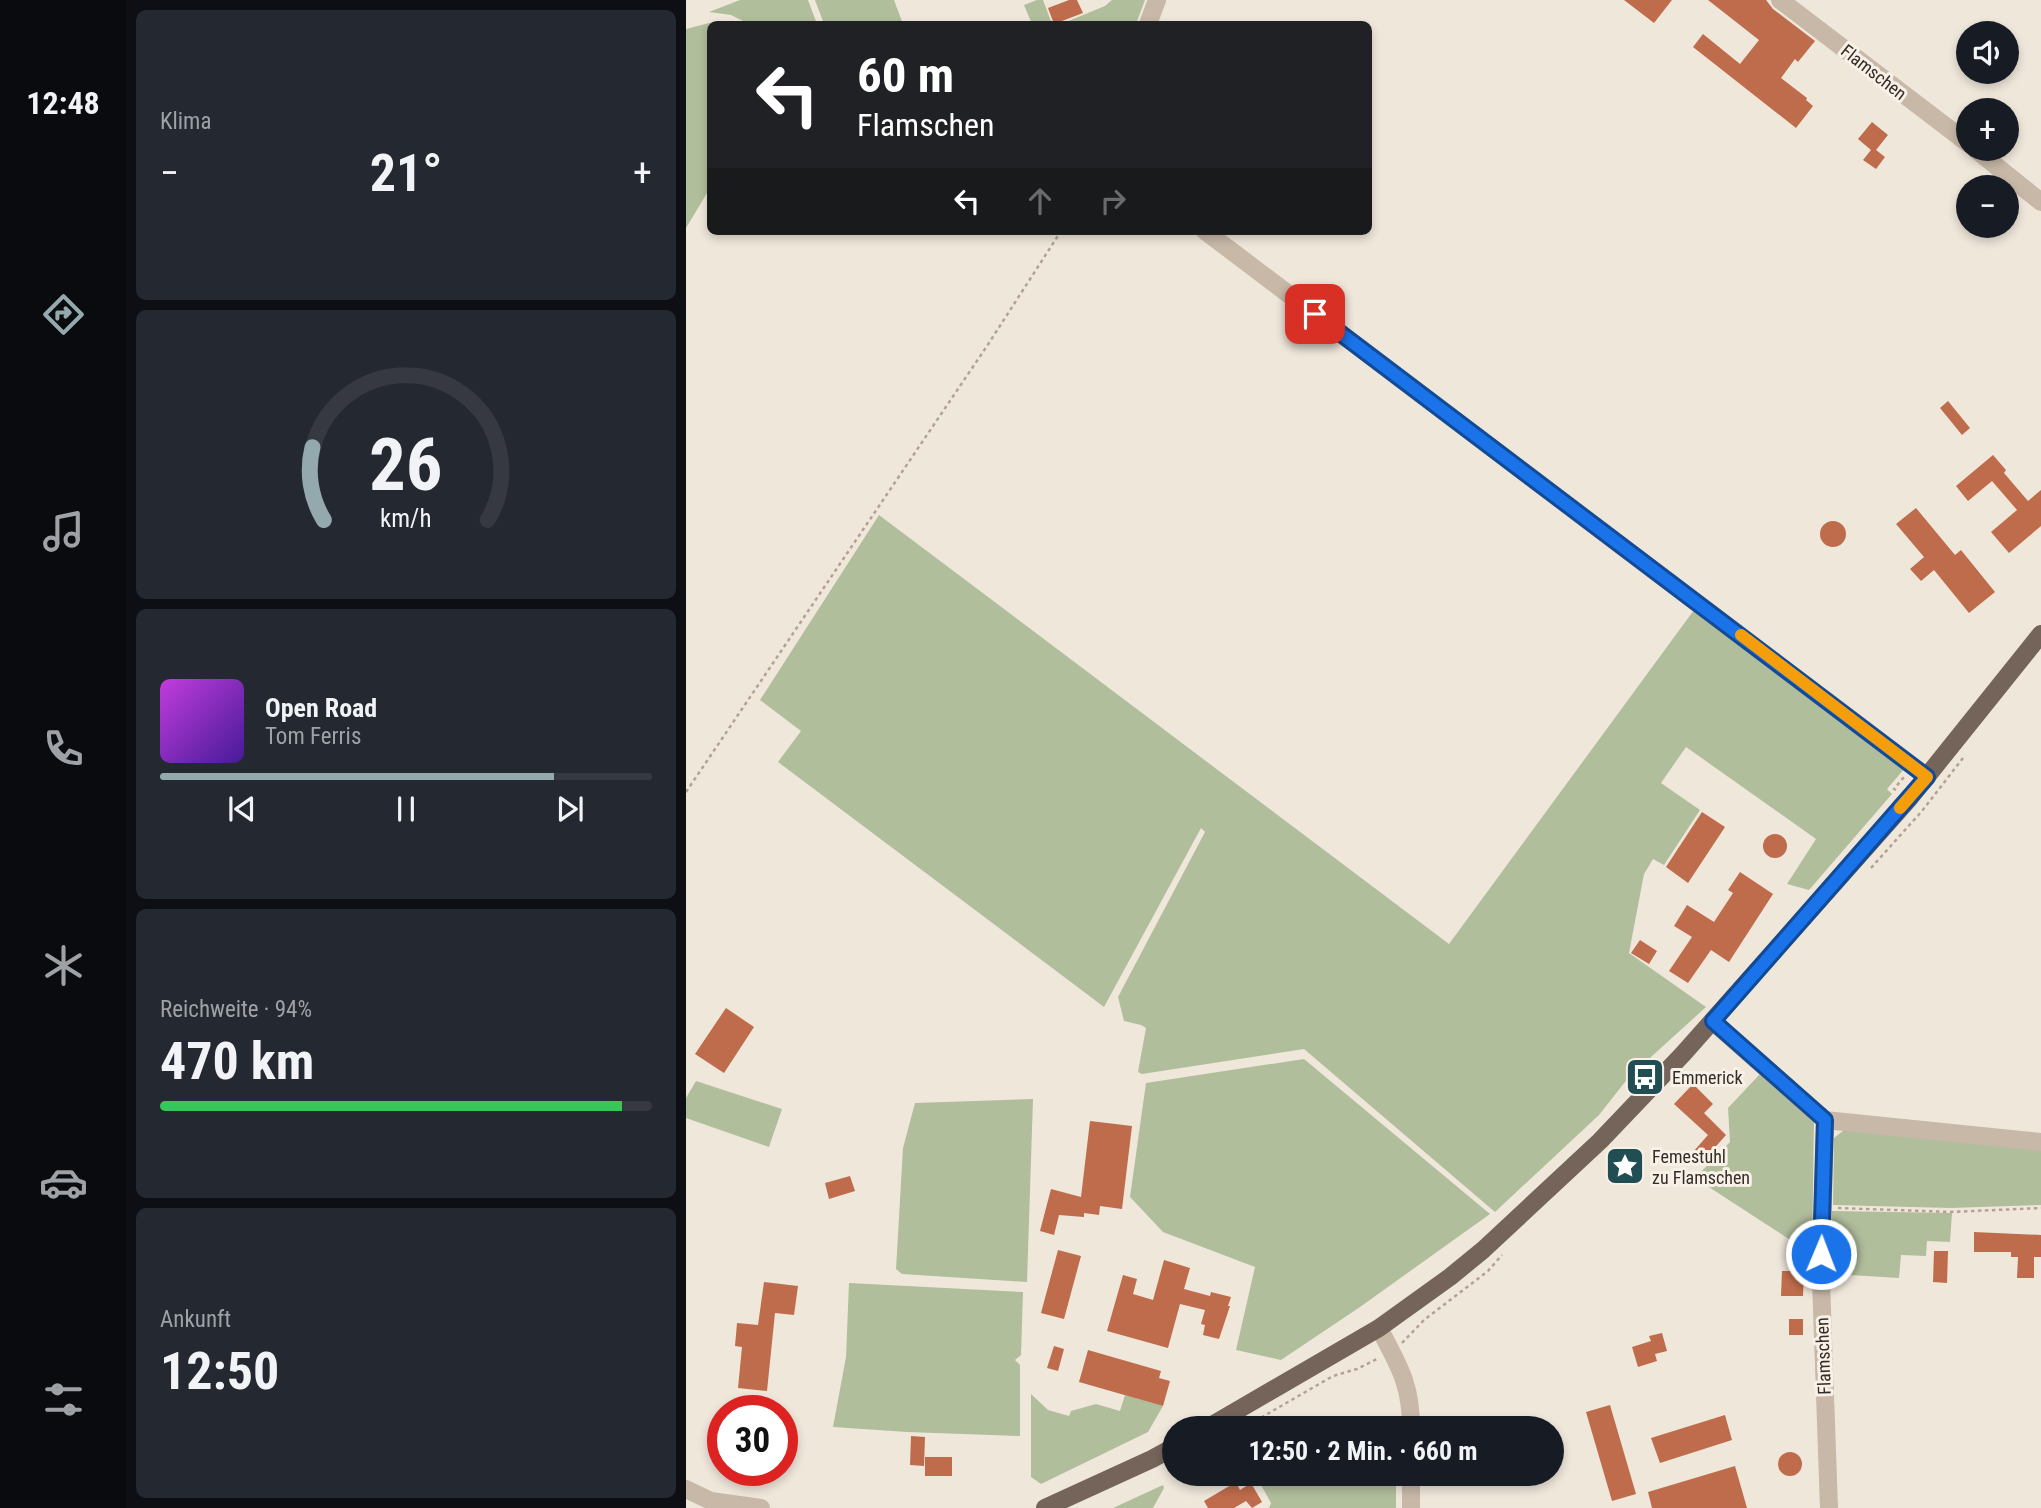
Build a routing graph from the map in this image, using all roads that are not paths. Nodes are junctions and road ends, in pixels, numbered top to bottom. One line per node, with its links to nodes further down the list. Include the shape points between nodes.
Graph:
1 (1157, 0): 3 (street)
2 (1780, 0): 4 (street, Flamschen)
3 (1149, 21)
4 (1956, 134)
5 (1990, 161): 6 (street)
6 (2041, 202)
7 (1210, 235): 9 (street)
8 (2041, 634): 9 (main road)
9 (1927, 777): 10 (main road)
10 (1713, 1021): 11 (street); 13 (main road, via 1600,1141 1483,1250)
11 (1825, 1120): 12 (street); 23 (street, Flamschen, via 1821,1280)
12 (2041, 1142)
13 (1379, 1328): 14 (main road); 15 (street, via 1406,1380)
14 (1228, 1416)
15 (1411, 1416)
16 (1162, 1454): 21 (main road)
17 (1411, 1486): 22 (street)
18 (686, 1489): 19 (street)
19 (729, 1506): 20 (street)
20 (761, 1508)
21 (1045, 1508)
22 (1411, 1508)
23 (1829, 1508)

